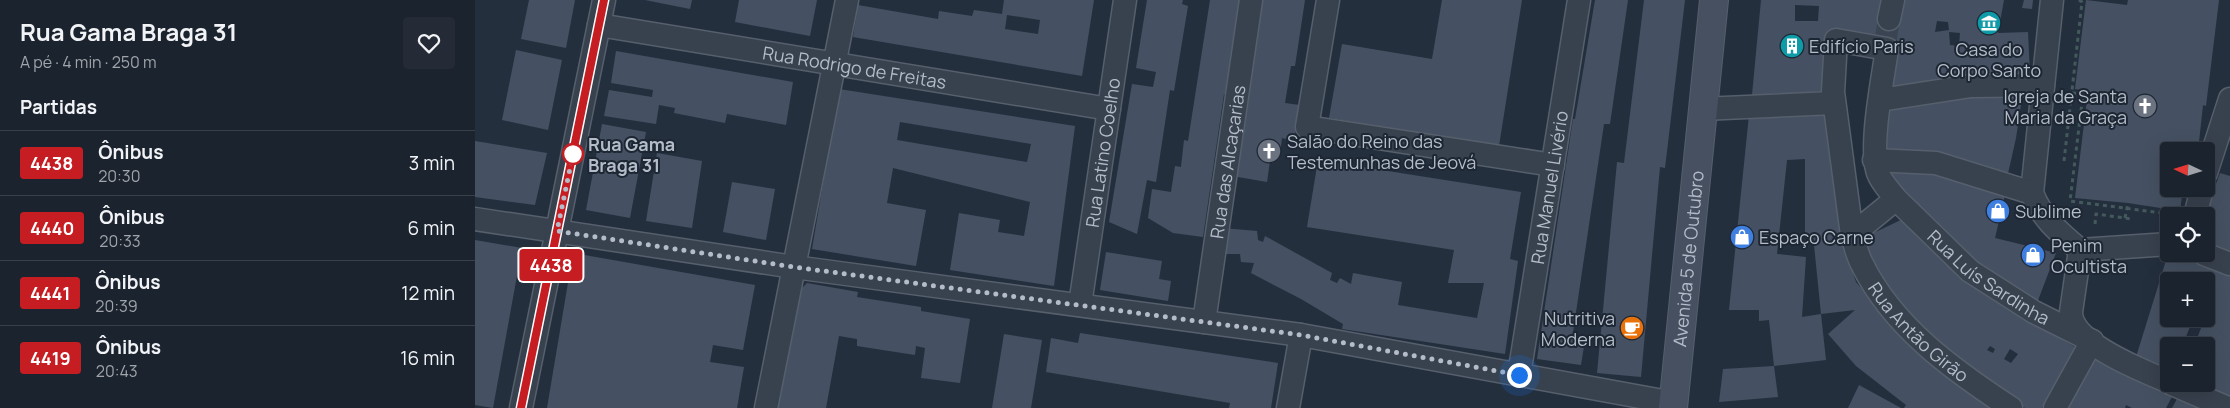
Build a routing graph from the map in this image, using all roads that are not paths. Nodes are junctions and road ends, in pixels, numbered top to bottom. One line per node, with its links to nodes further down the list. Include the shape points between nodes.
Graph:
1 (604, 0): 9 (street)
2 (847, 0): 11 (street)
3 (1125, 0): 16 (street, Rua Latino Coelho)
4 (1251, 0): 32 (street, Rua das Alcaçarias)
5 (1328, 0): 20 (street, via 1307,126)
6 (1579, 0): 20 (street, Rua Manuel Livério)
7 (1714, 0): 17 (main road, Avenida 5 de Outubro)
8 (2052, 0): 12 (street)
9 (599, 25): 11 (street, Rua Rodrigo de Freitas); 24 (street)
10 (1888, 26): 14 (street); 15 (street, Rua Antão Girão, via 1836,40)
11 (835, 64): 16 (street, Rua Rodrigo de Freitas); 30 (street)
12 (2043, 85): 14 (street, via 1971,86); 22 (street)
13 (2230, 99): 18 (street)
14 (1880, 100): 19 (street)
15 (1834, 103): 17 (street); 25 (street, Rua Antão Girão)
16 (1109, 109): 31 (street, Rua Latino Coelho)
17 (1702, 109): 38 (main road, Avenida 5 de Outubro)
18 (2215, 145)
19 (1874, 160): 21 (street, Rua Luís Sardinha, via 1879,175); 22 (street, via 1936,164)
20 (1553, 165): 35 (street, Rua Manuel Livério)
21 (1896, 199): 25 (street); 34 (street, Rua Luís Sardinha, via 1971,271 2034,312)
22 (2034, 199): 27 (street, via 2048,223)
23 (475, 219): 24 (street)
24 (557, 231): 30 (street); 39 (street)
25 (1852, 235): 42 (street, Rua Antão Girão, via 1861,262 1880,295 1918,338 1931,352)
26 (2160, 245): 27 (street)
27 (2080, 250): 34 (street, via 2071,318)
28 (2215, 258): 29 (street)
29 (2230, 264)
30 (794, 267): 31 (street); 40 (street)
31 (1080, 305): 32 (street)
32 (1204, 322): 33 (street)
33 (1301, 335): 35 (street); 41 (street)
34 (2092, 342): 36 (street); 43 (street)
35 (1519, 375): 38 (street)
36 (2160, 379)
37 (2191, 392): 44 (street)
38 (1674, 406)
39 (521, 408)
40 (766, 408)
41 (1288, 408)
42 (2011, 408)
43 (2055, 408)
44 (2227, 408)

